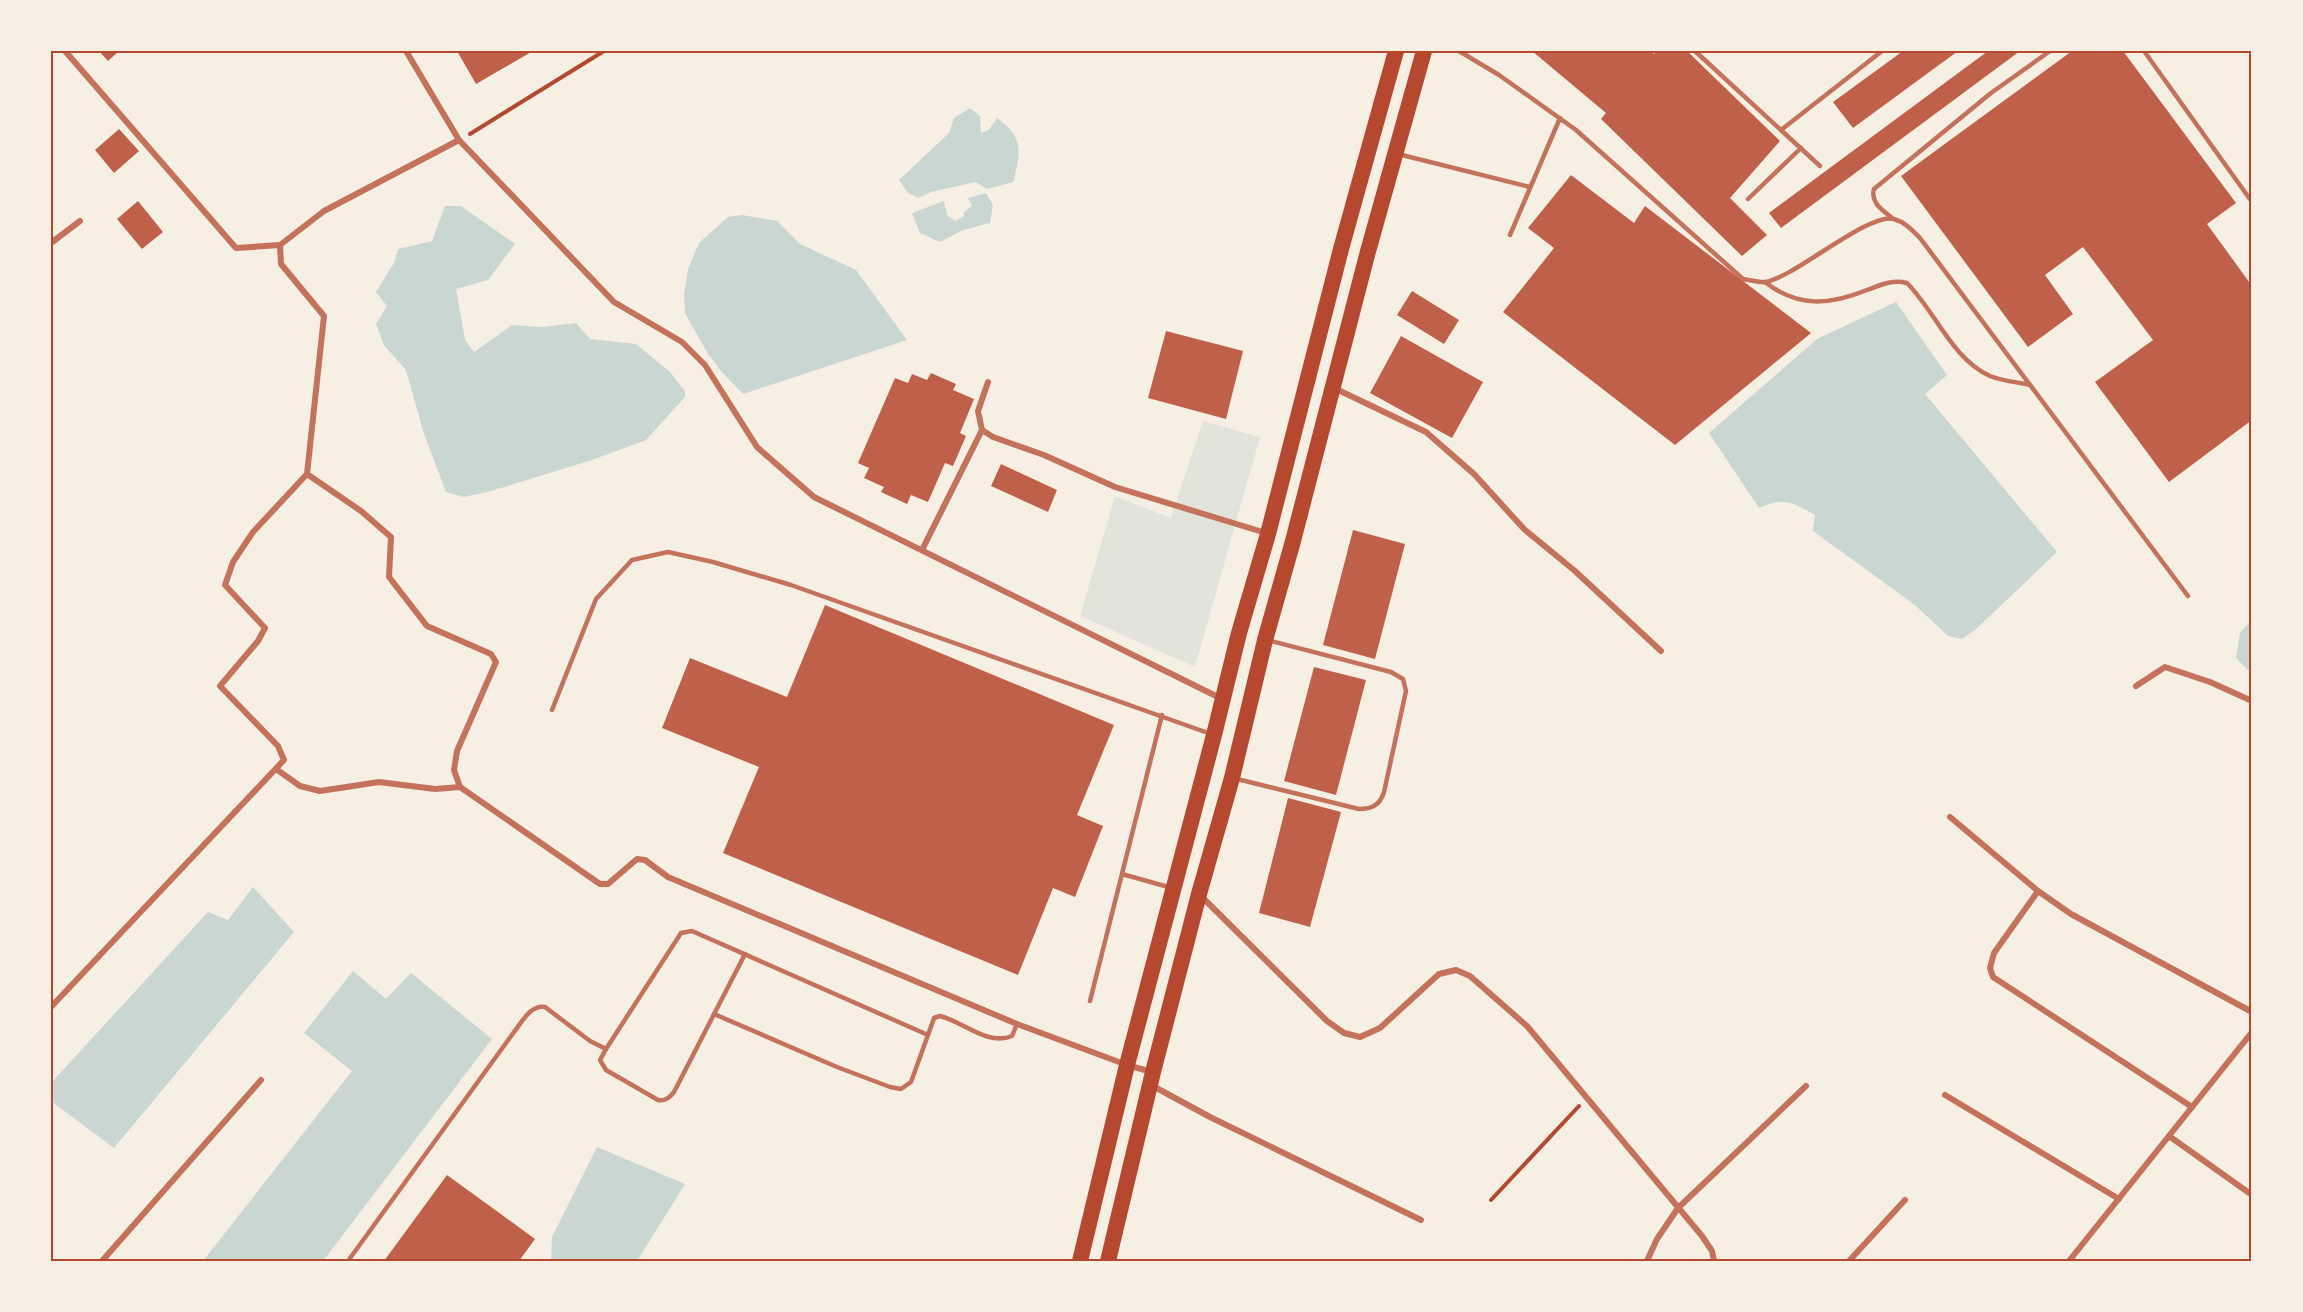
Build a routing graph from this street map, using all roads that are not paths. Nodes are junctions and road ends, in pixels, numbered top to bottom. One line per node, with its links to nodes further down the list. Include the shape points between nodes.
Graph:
1 (65, 51): 23 (street, via 236,248)
2 (406, 51): 12 (street)
3 (1396, 51): 30 (highway)
4 (1424, 51): 14 (highway)
5 (1459, 51): 10 (lane)
6 (1695, 51): 11 (lane)
7 (1882, 51): 11 (lane)
8 (2050, 51): 19 (lane, via 1991,93 1874,189 1875,203)
9 (2144, 51): 18 (lane)
10 (1560, 118): 16 (lane); 24 (lane, via 1743,279)
11 (1781, 130): 13 (lane)
12 (459, 140): 23 (street, via 324,211); 31 (street, via 614,302 681,342 705,365 757,447 814,497)
13 (1801, 148): 15 (lane); 17 (lane)
14 (1395, 153): 16 (lane); 27 (highway)
15 (1820, 166)
16 (1530, 187): 21 (lane)
17 (1748, 199)
18 (2252, 202)
19 (1892, 218): 24 (lane, via 1874,222); 26 (lane, via 1920,238)
20 (80, 221): 22 (street)
21 (1510, 235)
22 (51, 243)
23 (280, 245): 29 (street, via 281,264 324,316)
24 (1766, 282): 26 (lane, via 1797,300 1818,302 1890,281 1907,283 1975,368)
25 (988, 382): 28 (street, via 978,411)
26 (2030, 385): 32 (lane)
27 (1334, 388): 33 (highway); 34 (street, via 1426,432 1474,474 1524,529 1575,570)
28 (981, 430): 30 (street, via 1114,487); 31 (street)
29 (307, 474): 41 (street, via 253,532 233,562 225,585 265,628 220,687 278,746 284,760); 43 (street, via 362,511 391,537 389,577 427,626 491,654 496,662 457,751 454,770)
30 (1268, 534): 36 (highway)
31 (922, 550): 36 (street)
32 (2188, 596)
33 (1265, 640): 42 (highway); 42 (lane, via 1391,672 1403,679 1406,691 1384,792 1373,808 1359,809)
34 (1661, 651)
35 (2136, 686): 37 (street, via 2165,667)
36 (1222, 699): 40 (highway)
37 (2252, 702)
38 (552, 710): 39 (lane, via 596,599 632,560 668,552 791,585)
39 (1162, 715): 40 (lane); 45 (lane)
40 (1214, 735): 46 (highway)
41 (276, 769): 43 (street, via 300,786 320,791 379,782 435,789); 51 (street)
42 (1232, 778): 48 (highway)
43 (460, 787): 54 (street, via 600,885 608,884 637,859 645,860 668,877)
44 (1950, 817): 47 (street)
45 (1122, 874): 46 (lane); 50 (lane)
46 (1172, 888): 58 (highway)
47 (2038, 891): 52 (street, via 2072,914); 63 (street, via 1994,952 1990,968 1993,977)
48 (1198, 894): 59 (highway); 68 (street, via 1327,1021 1344,1033 1360,1037 1380,1028 1439,974 1456,970 1470,976 1527,1026)
49 (745, 954): 53 (lane); 56 (lane); 57 (lane, via 692,931 681,933)
50 (1090, 1001)
51 (51, 1007)
52 (2252, 1012)
53 (714, 1014): 56 (lane, via 837,1067 901,1089 911,1082); 57 (lane, via 674,1092 664,1100 606,1070 600,1060)
54 (1017, 1024): 56 (lane, via 1012,1036 992,1039 940,1016 934,1018); 58 (street)
55 (2252, 1032): 63 (street)
56 (928, 1035)
57 (606, 1049): 72 (lane, via 545,1007 533,1008)
58 (1127, 1065): 59 (street); 73 (highway)
59 (1152, 1079): 69 (street, via 1210,1116); 70 (highway)
60 (261, 1080): 71 (street)
61 (1806, 1086): 68 (street)
62 (1944, 1095): 66 (street)
63 (2192, 1107): 64 (street)
64 (2169, 1136): 65 (street); 66 (street)
65 (2252, 1195)
66 (2119, 1199): 77 (street)
67 (1905, 1200): 76 (street)
68 (1678, 1208): 74 (street); 75 (street, via 1702,1236)
69 (1421, 1220)
70 (1109, 1260)
71 (102, 1261)
72 (348, 1261)
73 (1080, 1261)
74 (1647, 1261)
75 (1714, 1261)
76 (1849, 1261)
77 (2069, 1261)

